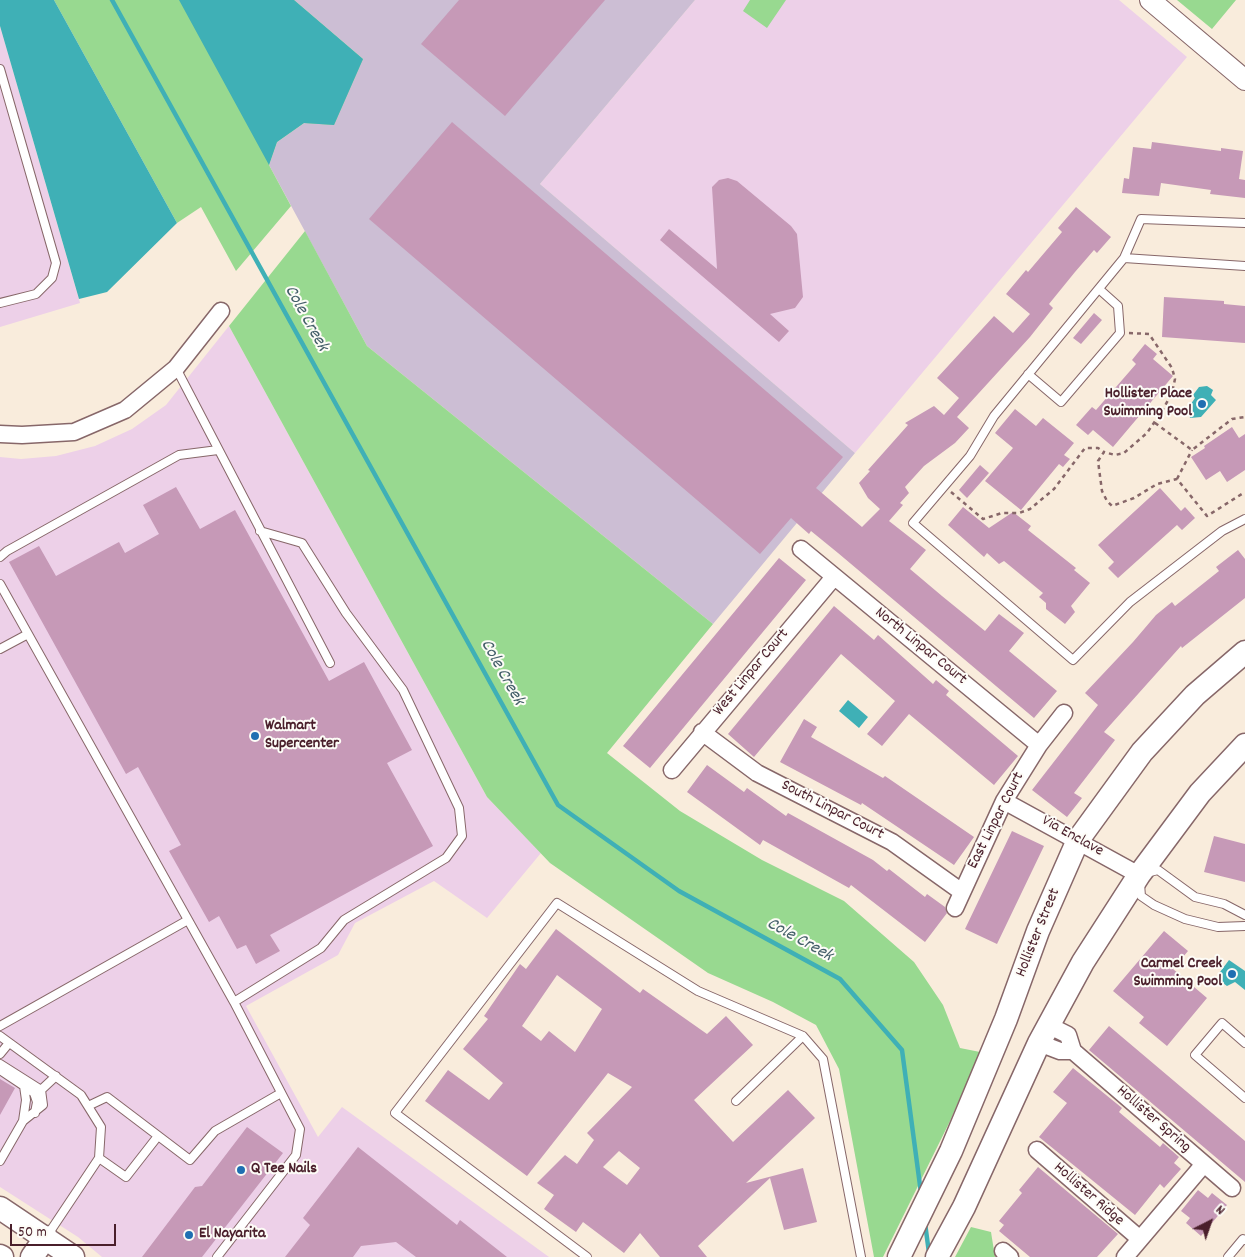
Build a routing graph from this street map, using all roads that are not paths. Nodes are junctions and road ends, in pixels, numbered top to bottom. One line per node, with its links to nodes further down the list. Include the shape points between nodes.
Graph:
1 (1150, 0): 3 (street)
2 (0, 69): 8 (lane, via 56,263 52,278 36,294)
3 (1245, 80)
4 (1245, 223): 5 (lane, via 1141,220)
5 (1124, 258): 6 (lane); 7 (lane)
6 (1245, 266)
7 (1099, 289): 11 (lane); 11 (lane, via 1118,306 1120,333 1061,402)
8 (0, 303)
9 (221, 311): 10 (street)
10 (176, 368): 12 (street, via 124,410 74,432 22,436); 13 (lane)
11 (1028, 374): 14 (lane, via 994,416 970,456 913,524 1073,660 1130,602 1222,531)
12 (0, 434)
13 (218, 450): 15 (lane); 17 (lane, via 179,455)
14 (1245, 519)
15 (260, 531): 23 (lane); 37 (lane, via 302,543 346,613 403,690 459,808 462,836 446,858 344,920 321,948)
16 (801, 549): 18 (street, North Linpar Court)
17 (0, 557)
18 (834, 576): 25 (street, West Linpar Court); 26 (street, North Linpar Court)
19 (0, 584): 20 (lane)
20 (28, 634): 21 (lane); 35 (lane)
21 (0, 649)
22 (1245, 652): 30 (main road, Hollister Street, via 1195,695 1142,752)
23 (330, 663)
24 (1064, 713): 26 (street, East Linpar Court)
25 (702, 732): 28 (street, West Linpar Court); 32 (street, South Linpar Court, via 757,772 892,842)
26 (1039, 745): 29 (street, East Linpar Court)
27 (1245, 745): 31 (main road, via 1200,793)
28 (672, 770)
29 (1004, 801): 30 (street, Via Enclave); 32 (street, East Linpar Court)
30 (1078, 840): 31 (street, Via Enclave); 71 (main road, Hollister Street, via 1038,931 1006,1019 951,1151)
31 (1139, 875): 34 (lane, via 1158,870 1195,896 1224,904); 36 (lane, via 1141,896 1154,905 1185,919 1218,927); 39 (main road, via 1083,962)
32 (962, 892): 33 (street, East Linpar Court)
33 (955, 908)
34 (1245, 916)
35 (188, 920): 37 (lane); 38 (lane)
36 (1245, 926)
37 (234, 1002): 50 (lane)
38 (0, 1026)
39 (1044, 1034): 60 (street, Hollister Spring, via 1060,1051 1073,1051); 72 (main road)
40 (0, 1036): 43 (lane)
41 (803, 1036): 52 (lane); 69 (lane, via 698,991 557,903 395,1113); 70 (lane, via 823,1059)
42 (1245, 1042): 51 (lane, via 1222,1023 1195,1055)
43 (9, 1043): 44 (lane); 47 (lane)
44 (0, 1054)
45 (0, 1064): 49 (lane)
46 (0, 1070): 48 (lane)
47 (56, 1076): 49 (lane); 53 (lane, via 81,1094)
48 (24, 1086): 54 (lane, via 34,1093 37,1102); 55 (lane)
49 (41, 1090): 54 (lane, via 43,1105)
50 (282, 1093): 56 (lane, via 215,1131 190,1160); 68 (lane, via 300,1129 296,1155)
51 (1245, 1098)
52 (736, 1101)
53 (88, 1106): 56 (lane, via 106,1097); 58 (lane, via 101,1127)
54 (35, 1113): 55 (lane)
55 (23, 1121): 59 (lane)
56 (158, 1136): 58 (lane, via 126,1177)
57 (1036, 1150): 64 (street, Hollister Ridge)
58 (99, 1158): 63 (lane)
59 (0, 1161)
60 (1204, 1164): 61 (street, Hollister Spring); 64 (street)
61 (1232, 1188)
62 (0, 1208): 63 (main road)
63 (46, 1237): 66 (main road); 67 (main road)
64 (1140, 1239): 73 (street)
65 (1245, 1240): 74 (lane)
66 (32, 1257)
67 (73, 1257)
68 (216, 1257)
69 (587, 1257)
70 (861, 1257)
71 (899, 1257)
72 (937, 1257)
73 (1125, 1257)
74 (1228, 1257)

